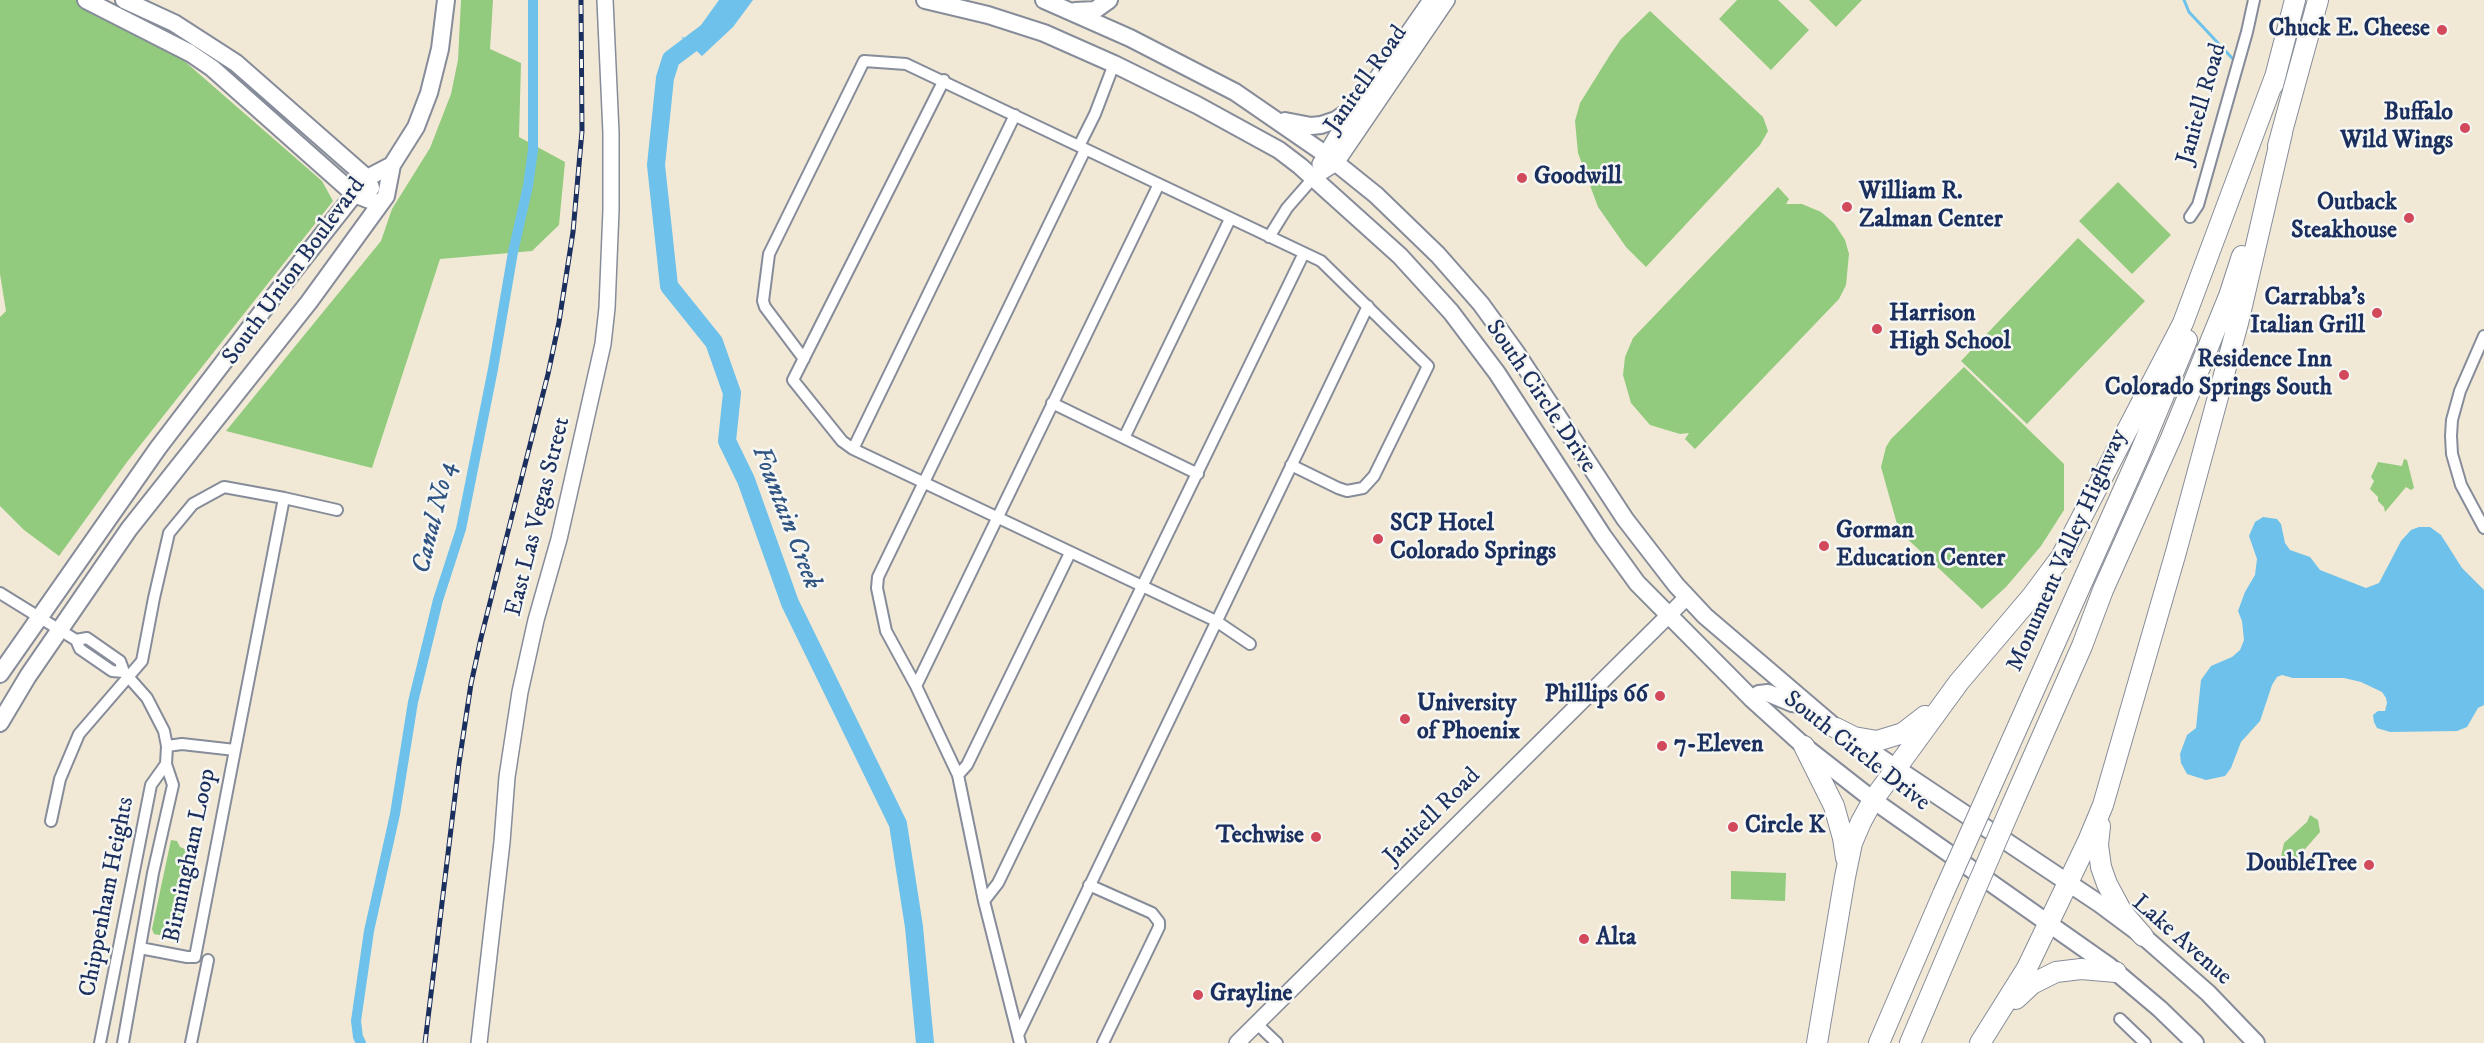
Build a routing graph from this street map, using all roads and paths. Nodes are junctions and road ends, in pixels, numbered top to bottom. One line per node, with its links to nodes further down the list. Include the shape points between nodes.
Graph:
1 (86, 0): 28 (main road, via 212,68)
2 (124, 0): 26 (main road, via 174,23 236,63)
3 (446, 0): 24 (main road, via 440,50 429,93 416,127)
4 (605, 0): 88 (street, East Las Vegas Street, via 611,210 603,344 520,692 507,777)
5 (925, 0): 15 (main road, South Circle Drive, via 1044,33)
6 (1044, 0): 13 (main road, South Circle Drive)
7 (1110, 0): 13 (main road, via 1088,12); 14 (main road, via 1114,19)
8 (1431, 0): 18 (street, Janitell Road)
9 (1447, 0): 23 (street, Janitell Road)
10 (2254, 0): 30 (street, Janitell Road, via 2198,205)
11 (2295, 0): 16 (highway, Monument Valley Highway)
12 (2318, 0): 21 (highway, Monument Valley Highway)
13 (1066, 9): 14 (main road, South Circle Drive)
14 (1130, 38): 20 (main road, South Circle Drive, via 1235,92)
15 (1114, 64): 22 (street); 25 (main road, South Circle Drive, via 1279,150)
16 (2276, 74): 58 (highway, via 2195,295 2061,557); 93 (highway, Monument Valley Highway, bridge, via 2241,195 2193,325)
17 (944, 80): 19 (street); 36 (street); 36 (street, via 906,64 864,61 768,260 765,307)
18 (1361, 102): 20 (main road, via 1336,120 1321,125); 23 (street, Janitell Road)
19 (1015, 115): 22 (street); 39 (street)
20 (1276, 118): 23 (main road, South Circle Drive)
21 (2282, 134): 71 (highway, via 2238,323); 94 (highway, Monument Valley Highway, bridge, via 2224,307 2171,438)
22 (1082, 148): 27 (street); 42 (street)
23 (1331, 158): 25 (street, Janitell Road); 50 (main road, South Circle Drive, via 1409,225 1481,303 1601,485)
24 (392, 165): 26 (main road, South Union Boulevard); 29 (main road, South Union Boulevard, via 386,196)
25 (1314, 177): 32 (street, Janitell Road); 52 (main road, South Circle Drive, via 1400,256 1469,334 1623,565)
26 (367, 178): 28 (main road, South Union Boulevard); 29 (main road)
27 (1159, 184): 31 (street); 37 (street)
28 (354, 194): 29 (main road); 51 (main road, South Union Boulevard, via 158,448)
29 (380, 204): 54 (main road, South Union Boulevard, via 309,302 129,529)
30 (2190, 217)
31 (1230, 219): 32 (street); 38 (street)
32 (1269, 237): 33 (street)
33 (1304, 254): 34 (street, via 1328,267); 41 (street)
34 (1368, 306): 40 (street); 40 (street, via 1428,366 1374,476 1363,488 1347,491)
35 (2484, 336): 46 (street, via 2460,391 2451,436 2459,478)
36 (804, 359): 39 (street, via 793,380 842,441)
37 (1052, 403): 38 (street); 45 (street)
38 (1124, 438): 41 (street)
39 (853, 449): 42 (street)
40 (1291, 465): 53 (street)
41 (1198, 474): 48 (street)
42 (923, 483): 45 (street); 59 (street, via 878,577 877,588 886,631)
43 (284, 498): 44 (street); 57 (street, via 224,487 193,504 170,533 142,661); 66 (street, Birmingham Loop)
44 (337, 510)
45 (997, 518): 47 (street); 59 (street)
46 (2484, 528)
47 (1070, 553): 48 (street); 69 (street, via 967,765)
48 (1143, 586): 53 (street); 76 (street, via 998,883)
49 (0, 594): 51 (street, Chippenham Heights)
50 (1687, 597): 52 (street, Janitell Road); 61 (main road, South Circle Drive)
51 (39, 616): 54 (street, Chippenham Heights); 56 (main road, South Union Boulevard)
52 (1668, 616): 60 (main road, South Circle Drive); 83 (street, Janitell Road)
53 (1216, 621): 55 (street); 75 (street)
54 (59, 630): 57 (street, Chippenham Heights, via 76,640 87,638 120,661); 62 (main road, South Union Boulevard)
55 (1250, 644)
56 (0, 674)
57 (127, 675): 64 (street, Chippenham Heights, via 147,698); 72 (street, via 79,734 60,779)
58 (1959, 682): 63 (highway, via 1922,720 1892,738 1864,739); 68 (highway)
59 (916, 686): 69 (street)
60 (1752, 699): 61 (main road, via 1768,693 1792,703); 65 (main road, South Circle Drive)
61 (1807, 704): 63 (main road, South Circle Drive)
62 (0, 723)
63 (1836, 728): 68 (main road, South Circle Drive)
64 (167, 746): 66 (street, Birmingham Loop); 67 (street, Chippenham Heights)
65 (1804, 746): 70 (main road, South Circle Drive); 73 (highway, via 1839,821)
66 (235, 750): 79 (street, Birmingham Loop, via 195,957)
67 (166, 764): 79 (street, Chippenham Heights, via 173,785); 85 (street, Chippenham Heights, via 151,785)
68 (1896, 767): 70 (highway); 74 (main road, South Circle Drive)
69 (958, 775): 76 (street)
70 (1873, 800): 73 (highway, via 1852,843); 77 (main road, South Circle Drive)
71 (2103, 805): 74 (highway); 78 (highway, via 2098,845 2101,867 2122,912)
72 (51, 821)
73 (1847, 867): 92 (highway)
74 (2068, 883): 77 (highway); 78 (main road, Lake Avenue)
75 (1089, 885): 84 (street); 89 (street, via 1152,914 1159,922)
76 (984, 901): 84 (street)
77 (2049, 923): 81 (main road); 95 (highway, via 2027,968)
78 (2143, 936): 98 (main road, Lake Avenue, via 2208,993)
79 (140, 948): 86 (street, Chippenham Heights)
80 (208, 960): 87 (street, Birmingham Loop)
81 (2116, 972): 95 (highway, via 2069,969 2042,977 2019,996); 97 (main road)
82 (2120, 1019): 96 (street)
83 (1256, 1023): 90 (street, Janitell Road); 91 (street)
84 (1019, 1039)
85 (100, 1043)
86 (123, 1043)
87 (191, 1043)
88 (479, 1043)
89 (1103, 1043)
90 (1237, 1043)
91 (1277, 1043)
92 (1817, 1043)
93 (1879, 1043)
94 (1910, 1043)
95 (1980, 1043)
96 (2145, 1043)
97 (2195, 1043)
98 (2256, 1043)

